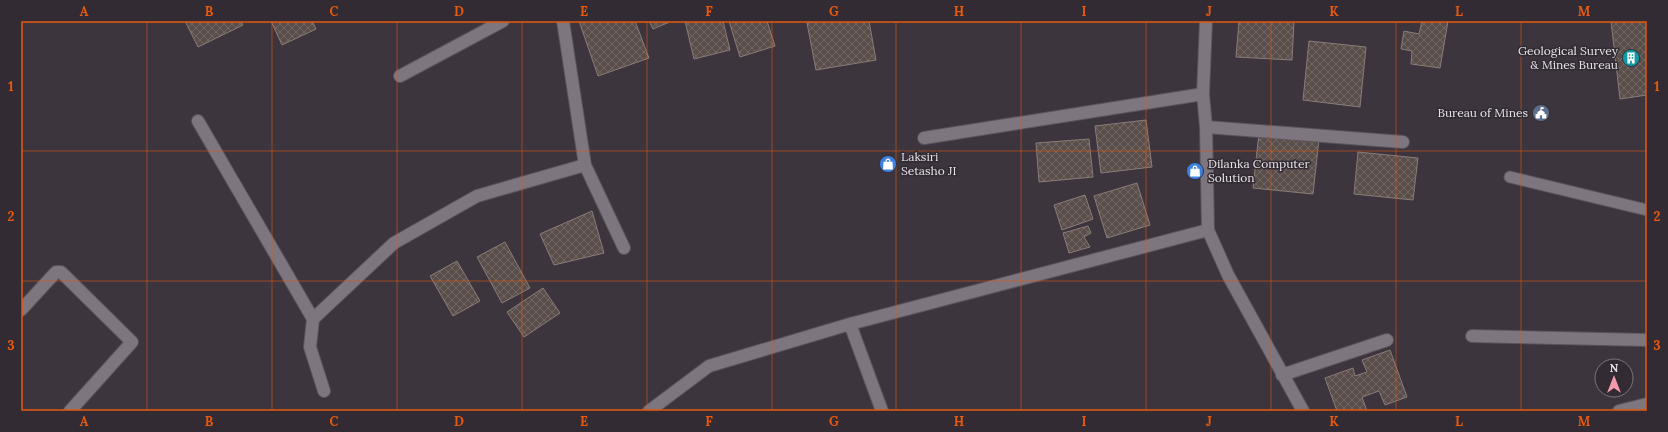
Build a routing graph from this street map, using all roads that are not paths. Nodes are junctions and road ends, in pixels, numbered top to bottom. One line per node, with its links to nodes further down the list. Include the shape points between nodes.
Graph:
1 (503, 21): 4 (street)
2 (564, 21): 10 (street)
3 (1206, 21): 5 (street)
4 (400, 76)
5 (1203, 94): 7 (street); 8 (street)
6 (198, 121): 16 (street)
7 (1206, 127): 9 (street); 13 (street)
8 (924, 138)
9 (1403, 142)
10 (585, 165): 14 (street); 16 (street, via 477,196 394,243)
11 (1510, 177): 12 (lane)
12 (1647, 210)
13 (1208, 230): 17 (street); 21 (street, via 1228,275)
14 (624, 248)
15 (21, 310): 24 (street, via 56,272 61,272 132,342)
16 (313, 319): 22 (street, via 310,347)
17 (850, 324): 25 (street, via 709,366); 26 (street)
18 (1472, 336): 20 (street)
19 (1387, 340): 21 (street)
20 (1647, 340)
21 (1282, 375): 27 (street)
22 (324, 391)
23 (1647, 404): 28 (street)
24 (70, 411)
25 (649, 411)
26 (882, 411)
27 (1303, 411)
28 (1619, 411)

